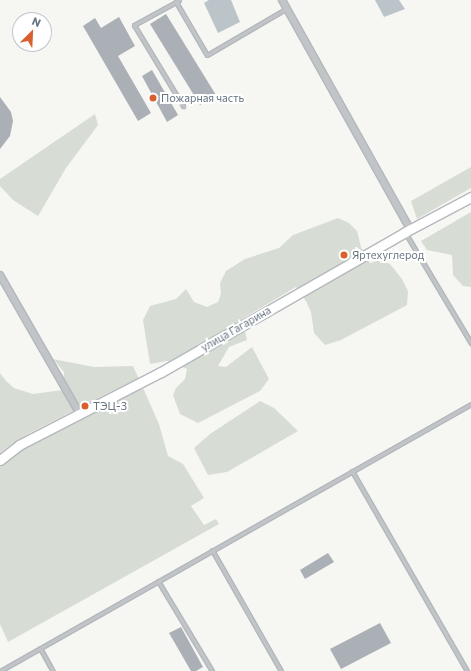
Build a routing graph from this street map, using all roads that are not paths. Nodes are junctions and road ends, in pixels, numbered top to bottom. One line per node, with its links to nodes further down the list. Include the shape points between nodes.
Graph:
1 (282, 0): 3 (street)
2 (178, 1): 3 (lane, via 207,55); 4 (lane, via 134,25)
3 (286, 8): 6 (street)
4 (183, 106)
5 (471, 197): 6 (main road, улица Гагарина)
6 (408, 231): 8 (lane); 10 (main road, улица Гагарина, via 161,372)
7 (0, 275): 10 (street)
8 (471, 343)
9 (471, 404): 12 (lane)
10 (80, 414): 11 (main road, улица Гагарина, via 20,445)
11 (0, 460)
12 (352, 471): 13 (lane); 20 (lane)
13 (212, 550): 14 (lane); 19 (lane)
14 (158, 581): 15 (lane); 18 (lane)
15 (40, 648): 16 (lane); 17 (lane)
16 (0, 671)
17 (53, 671)
18 (212, 671)
19 (281, 671)
20 (467, 671)

